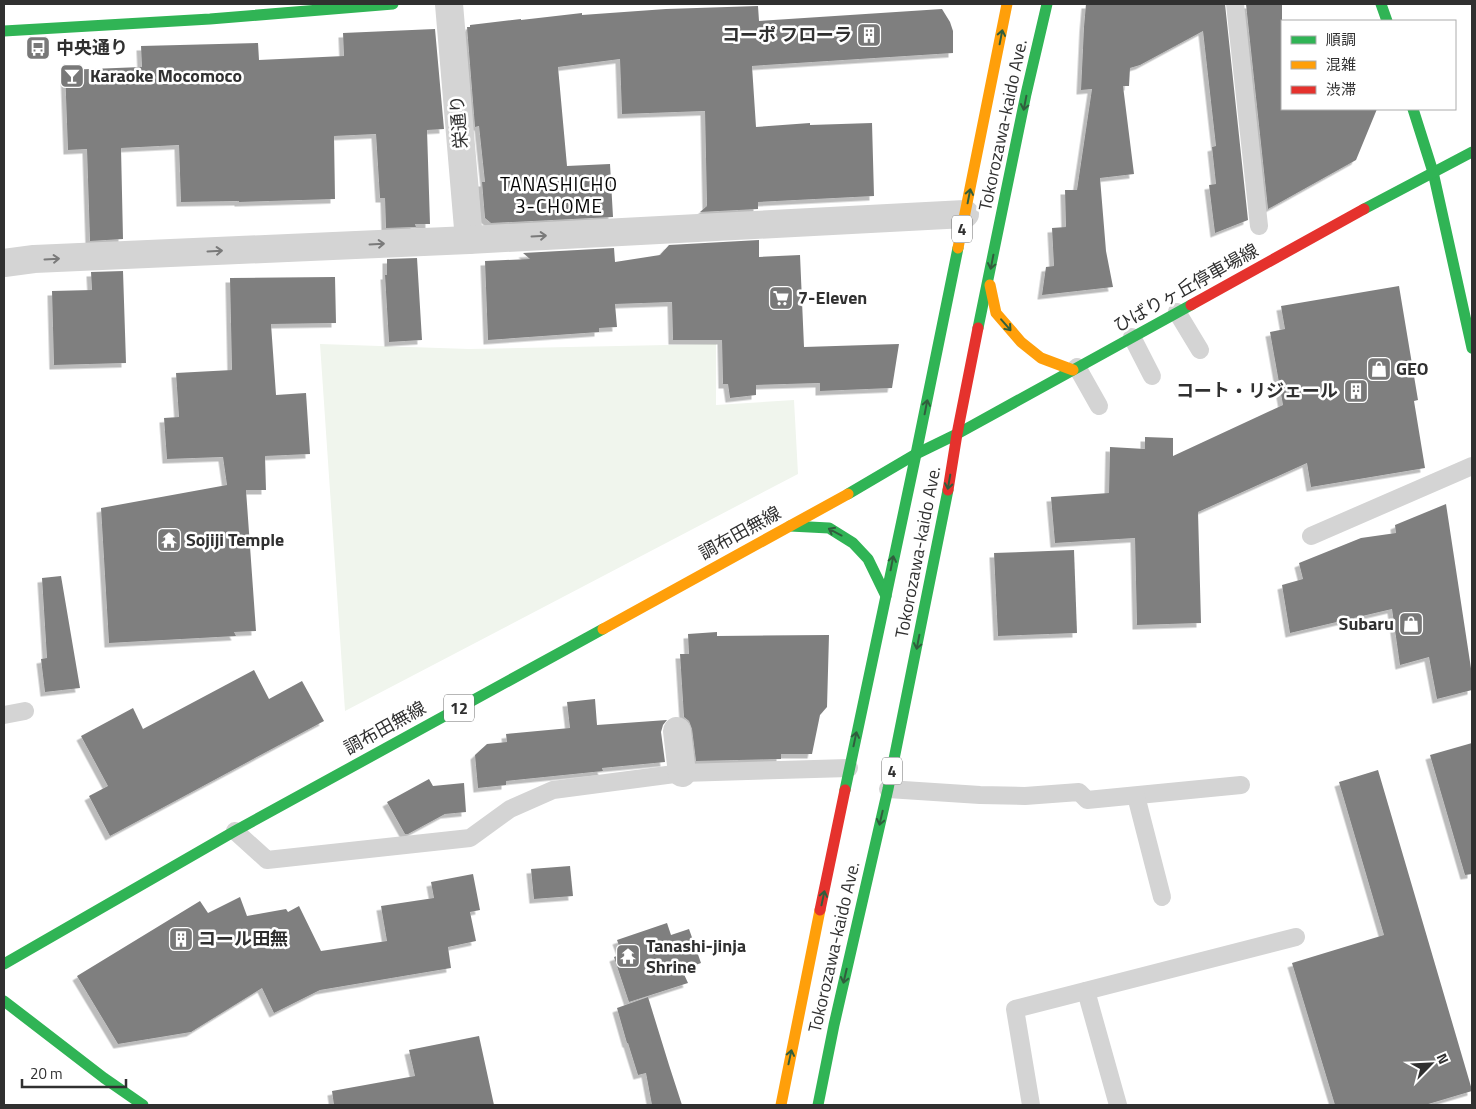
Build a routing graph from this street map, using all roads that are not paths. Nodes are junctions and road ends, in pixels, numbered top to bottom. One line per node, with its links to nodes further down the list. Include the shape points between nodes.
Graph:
1 (393, 4): 8 (main road)
2 (449, 4): 14 (street, 栄通り)
3 (1007, 4): 12 (main road, Tokorozawa-kaido Ave. / 4, one-way to 3)
4 (1047, 4): 16 (main road, Tokorozawa-kaido Ave. / 4, one-way to 16)
5 (1235, 4): 13 (lane)
6 (1381, 4): 7 (main road)
7 (1387, 20)
8 (4, 31)
9 (1414, 110): 11 (main road)
10 (1472, 152): 11 (main road, ひばりヶ丘停車場線)
11 (1433, 172): 17 (main road, ひばりヶ丘停車場線); 19 (main road)
12 (965, 214): 14 (street, one-way to 12); 25 (main road, Tokorozawa-kaido Ave. / 4, one-way to 12)
13 (1259, 226)
14 (469, 240): 15 (street, one-way to 14, via 34,259)
15 (4, 263)
16 (989, 281): 21 (main road, one-way to 21, via 996,313 1021,342 1040,358); 24 (main road, Tokorozawa-kaido Ave. / 4)
17 (1178, 312): 18 (main road, ひばりヶ丘停車場線); 20 (lane)
18 (1132, 337): 21 (main road, ひばりヶ丘停車場線); 22 (lane)
19 (1472, 348)
20 (1200, 350)
21 (1075, 369): 23 (lane); 24 (main road, ひばりヶ丘停車場線)
22 (1152, 376)
23 (1099, 406)
24 (957, 434): 25 (main road, ひばりヶ丘停車場線); 36 (main road, Tokorozawa-kaido Ave. / 4, one-way to 36)
25 (916, 454): 27 (main road, 調布田無線 / 12); 29 (main road, Tokorozawa-kaido Ave. / 4, one-way to 25)
26 (1472, 466): 28 (lane)
27 (790, 526): 29 (main road, one-way to 27, via 868,559 853,543 829,528); 38 (main road, 調布田無線 / 12)
28 (1311, 536)
29 (886, 596): 33 (main road, Tokorozawa-kaido Ave. / 4, one-way to 29)
30 (26, 711): 31 (lane)
31 (4, 715)
32 (677, 730): 34 (street)
33 (849, 768): 34 (lane); 45 (main road, Tokorozawa-kaido Ave. / 4, one-way to 33)
34 (682, 774): 38 (lane, via 553,790 510,810 470,838 267,860)
35 (1241, 785): 37 (lane)
36 (888, 789): 37 (lane, via 1025,796 1079,792 1088,800); 46 (main road, Tokorozawa-kaido Ave. / 4, one-way to 46)
37 (1136, 796): 39 (lane)
38 (235, 831): 41 (main road, 調布田無線 / 12)
39 (1162, 897)
40 (1296, 938): 42 (lane)
41 (4, 964)
42 (1086, 991): 47 (lane, via 1015,1009); 48 (lane)
43 (4, 1001): 44 (main road)
44 (143, 1105)
45 (780, 1105)
46 (818, 1105)
47 (1031, 1105)
48 (1118, 1105)

